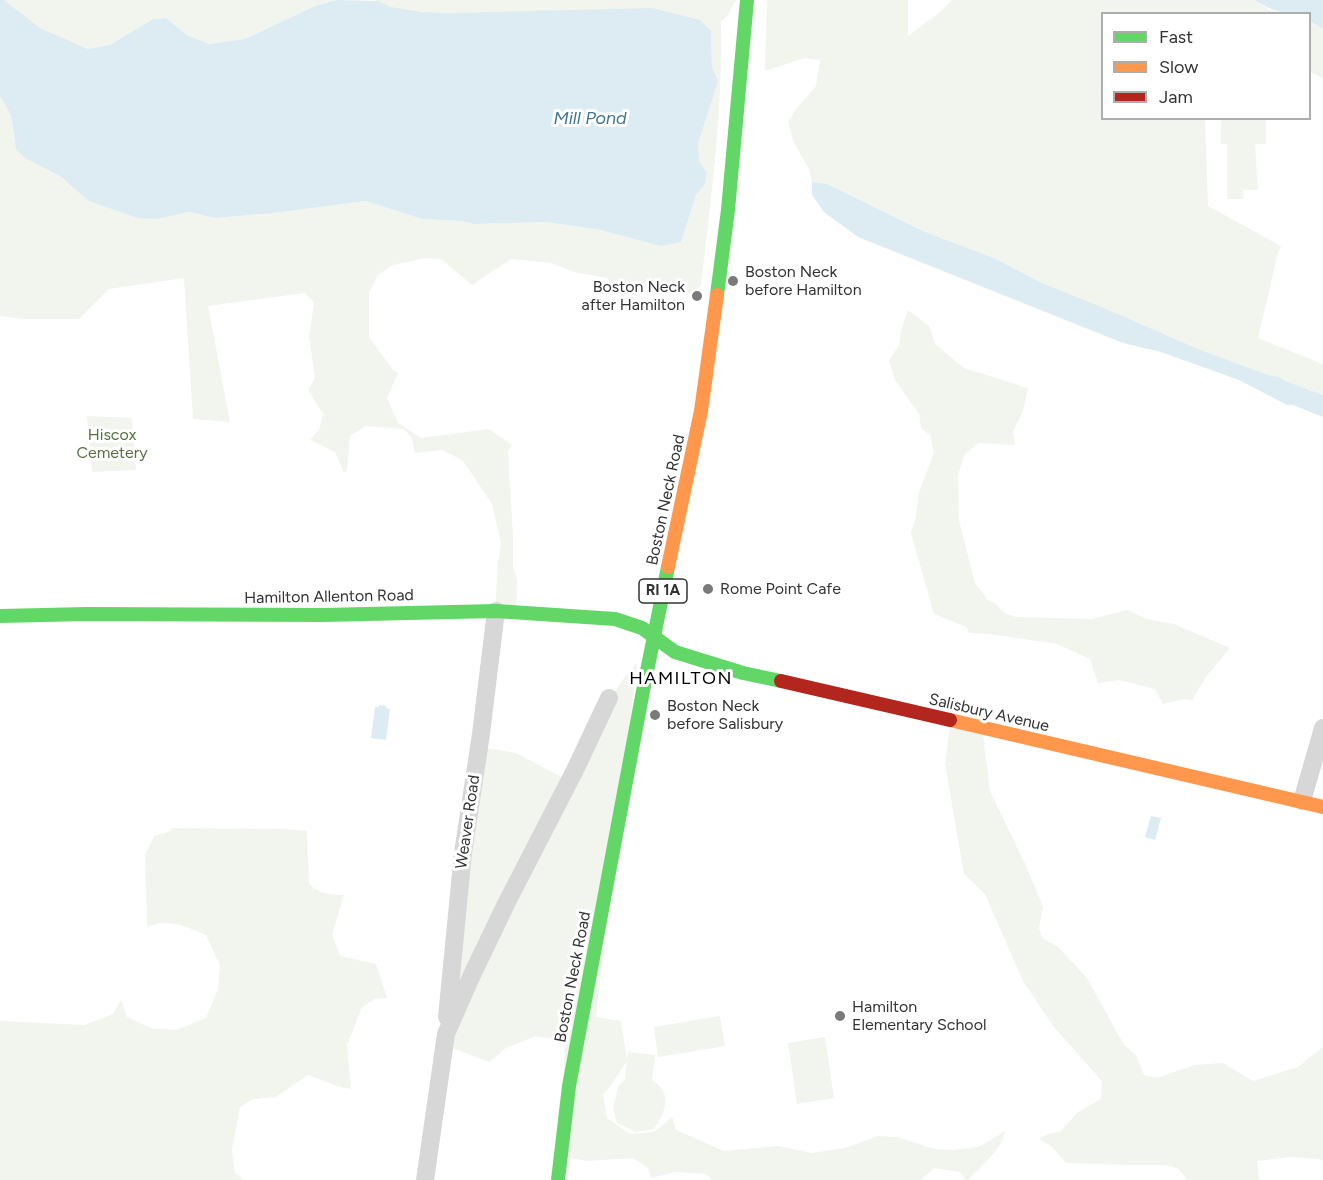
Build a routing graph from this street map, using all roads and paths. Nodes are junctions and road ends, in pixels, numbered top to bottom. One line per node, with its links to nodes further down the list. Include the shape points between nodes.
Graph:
1 (747, 0): 4 (street, Boston Neck Road / RI 1A, via 728,218 703,402)
2 (496, 611): 3 (street, Hamilton Allenton Road); 4 (street, Hamilton Allenton Road, via 615,620); 9 (street, Weaver Road, via 463,853)
3 (0, 616)
4 (654, 636): 7 (street, Salisbury Avenue, via 675,652 743,673); 11 (street, Boston Neck Road / RI 1A, via 568,1086)
5 (609, 698): 9 (street, Weaver Road)
6 (1323, 728): 7 (street)
7 (1302, 801): 8 (street, Salisbury Avenue)
8 (1323, 807)
9 (446, 1034): 10 (street, Weaver Road)
10 (425, 1180)
11 (558, 1180)

